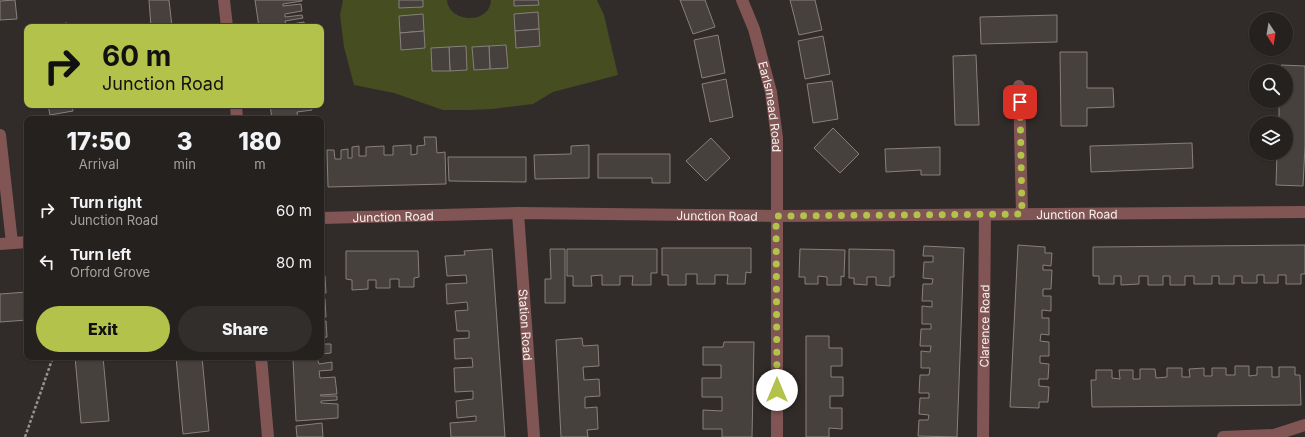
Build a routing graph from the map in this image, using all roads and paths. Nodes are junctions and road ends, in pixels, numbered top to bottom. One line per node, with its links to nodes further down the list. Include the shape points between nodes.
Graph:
1 (224, 0): 3 (street)
2 (742, 0): 10 (street, Earlsmead Road, via 754,29 771,92 777,138)
3 (227, 24)
4 (1019, 86): 8 (street)
5 (0, 135): 13 (street)
6 (1305, 212): 8 (street, Junction Road)
7 (518, 213): 10 (street, Junction Road); 11 (street, Junction Road); 20 (street, Station Road)
8 (1022, 214): 9 (street, Junction Road)
9 (985, 215): 10 (street, Junction Road); 22 (street, Clarence Road)
10 (776, 216): 21 (street, Earlsmead Road)
11 (324, 218)
12 (24, 242): 13 (street)
13 (12, 243): 14 (street)
14 (0, 244)
15 (52, 360): 18 (path)
16 (261, 360): 19 (street)
17 (1305, 425): 23 (street, via 1274,435)
18 (25, 437)
19 (268, 437)
20 (534, 437)
21 (777, 437)
22 (983, 437)
23 (1223, 437)

